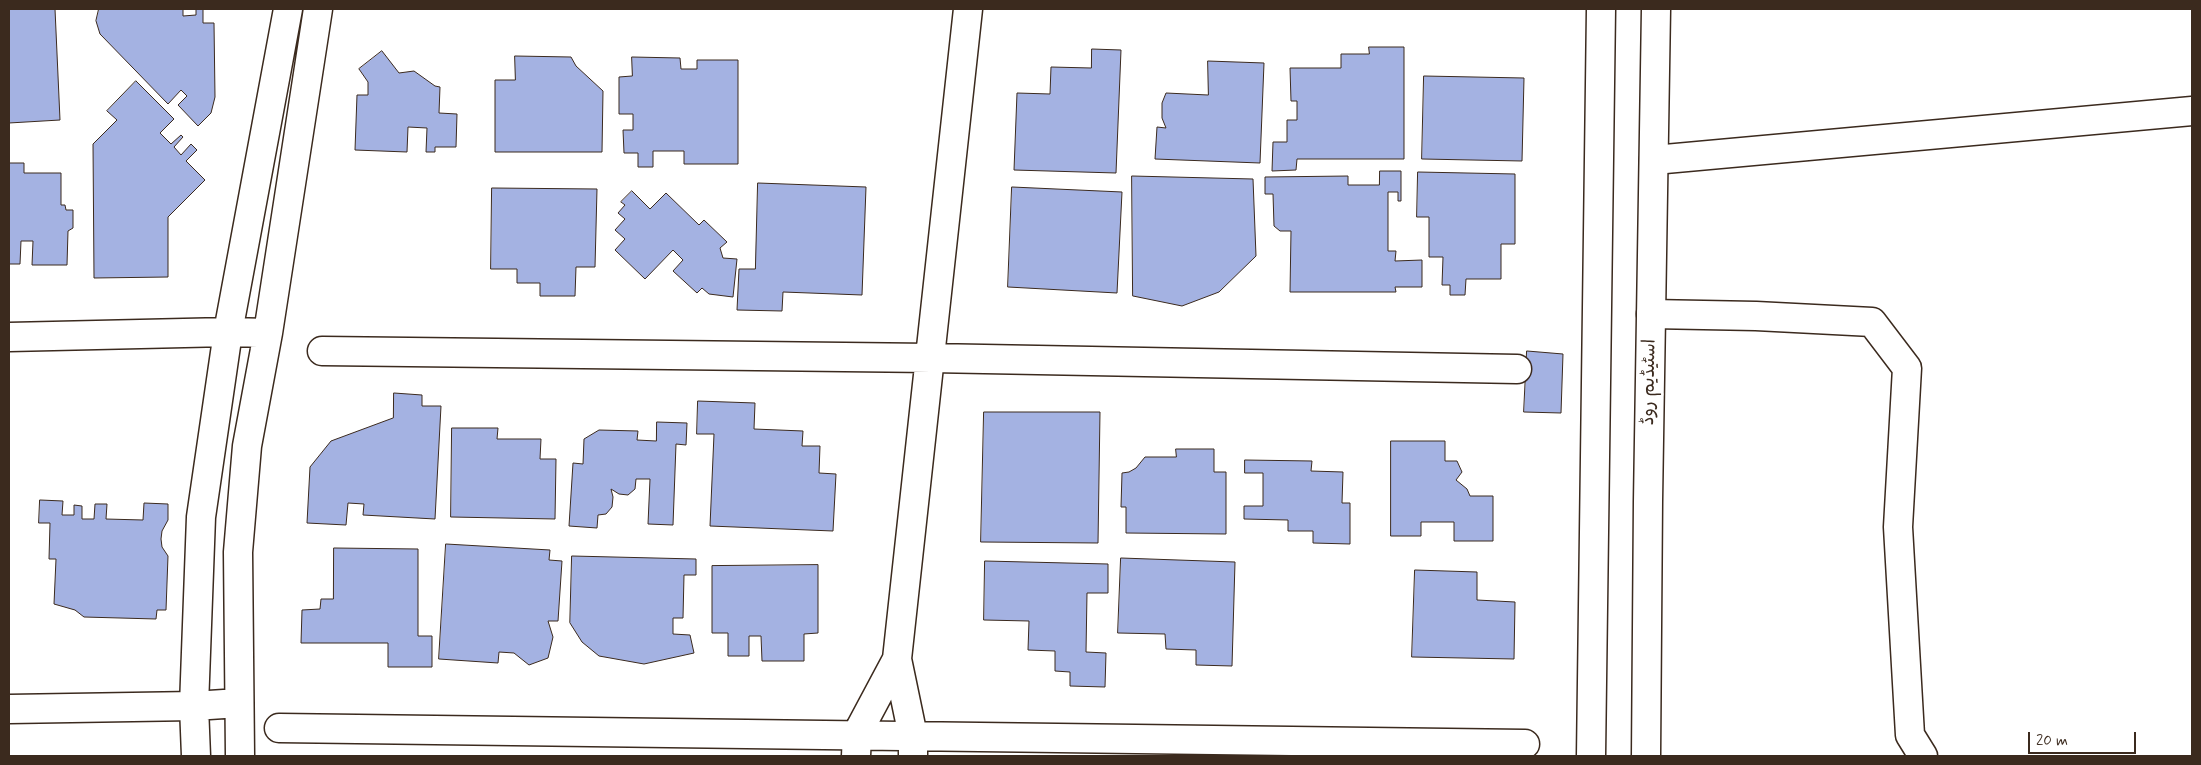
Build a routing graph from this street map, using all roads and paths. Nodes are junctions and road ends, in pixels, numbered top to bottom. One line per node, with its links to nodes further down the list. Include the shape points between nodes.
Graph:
1 (288, 9): 9 (street)
2 (318, 9): 10 (street)
3 (968, 9): 13 (street)
4 (1601, 9): 25 (street)
5 (1656, 9): 7 (street, اسٹیڈیم روڈ)
6 (2192, 112): 7 (street)
7 (1654, 160): 8 (street, اسٹیڈیم روڈ)
8 (1651, 314): 26 (street, اسٹیڈیم روڈ); 27 (street, via 1872,322 1907,368 1898,527 1910,735)
9 (228, 332): 10 (street); 11 (street); 17 (street, via 201,516)
10 (268, 334): 16 (street, via 248,446 239,543)
11 (9, 337)
12 (322, 351): 13 (street)
13 (931, 358): 14 (street); 15 (street)
14 (1517, 369)
15 (897, 659): 21 (street); 22 (street)
16 (238, 703): 17 (street); 24 (street)
17 (194, 706): 18 (street); 23 (street)
18 (9, 709)
19 (279, 728): 21 (street)
20 (1525, 744): 22 (street)
21 (857, 745): 22 (street)
22 (913, 746)
23 (196, 756)
24 (240, 756)
25 (1590, 756)
26 (1646, 756)
27 (1922, 756)

